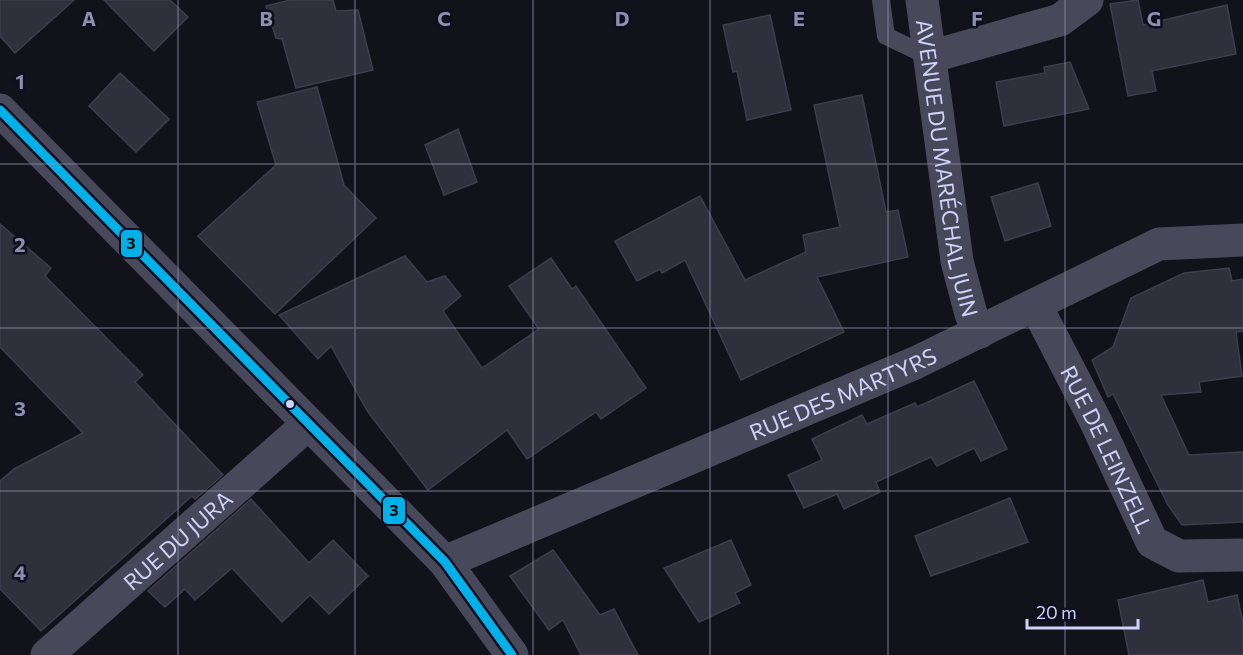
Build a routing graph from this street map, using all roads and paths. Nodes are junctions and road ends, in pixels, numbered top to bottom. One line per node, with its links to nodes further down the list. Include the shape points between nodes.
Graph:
1 (881, 0): 4 (lane, via 886,36)
2 (922, 0): 4 (street, AVENUE DU MARÉCHAL JUIN)
3 (1087, 0): 4 (street, via 1060,20)
4 (930, 57): 8 (street, AVENUE DU MARÉCHAL JUIN, via 957,261 971,314)
5 (0, 110): 9 (street)
6 (1243, 240): 7 (street, RUE DES MARTYRS, via 1159,244)
7 (1036, 306): 8 (street, RUE DES MARTYRS); 10 (street, RUE DE LEINZELL, via 1152,542 1179,556)
8 (980, 332): 11 (street, RUE DES MARTYRS, via 739,440)
9 (307, 425): 11 (street); 12 (street, RUE DU JURA)
10 (1243, 555)
11 (445, 562): 13 (street)
12 (47, 655)
13 (512, 655)

